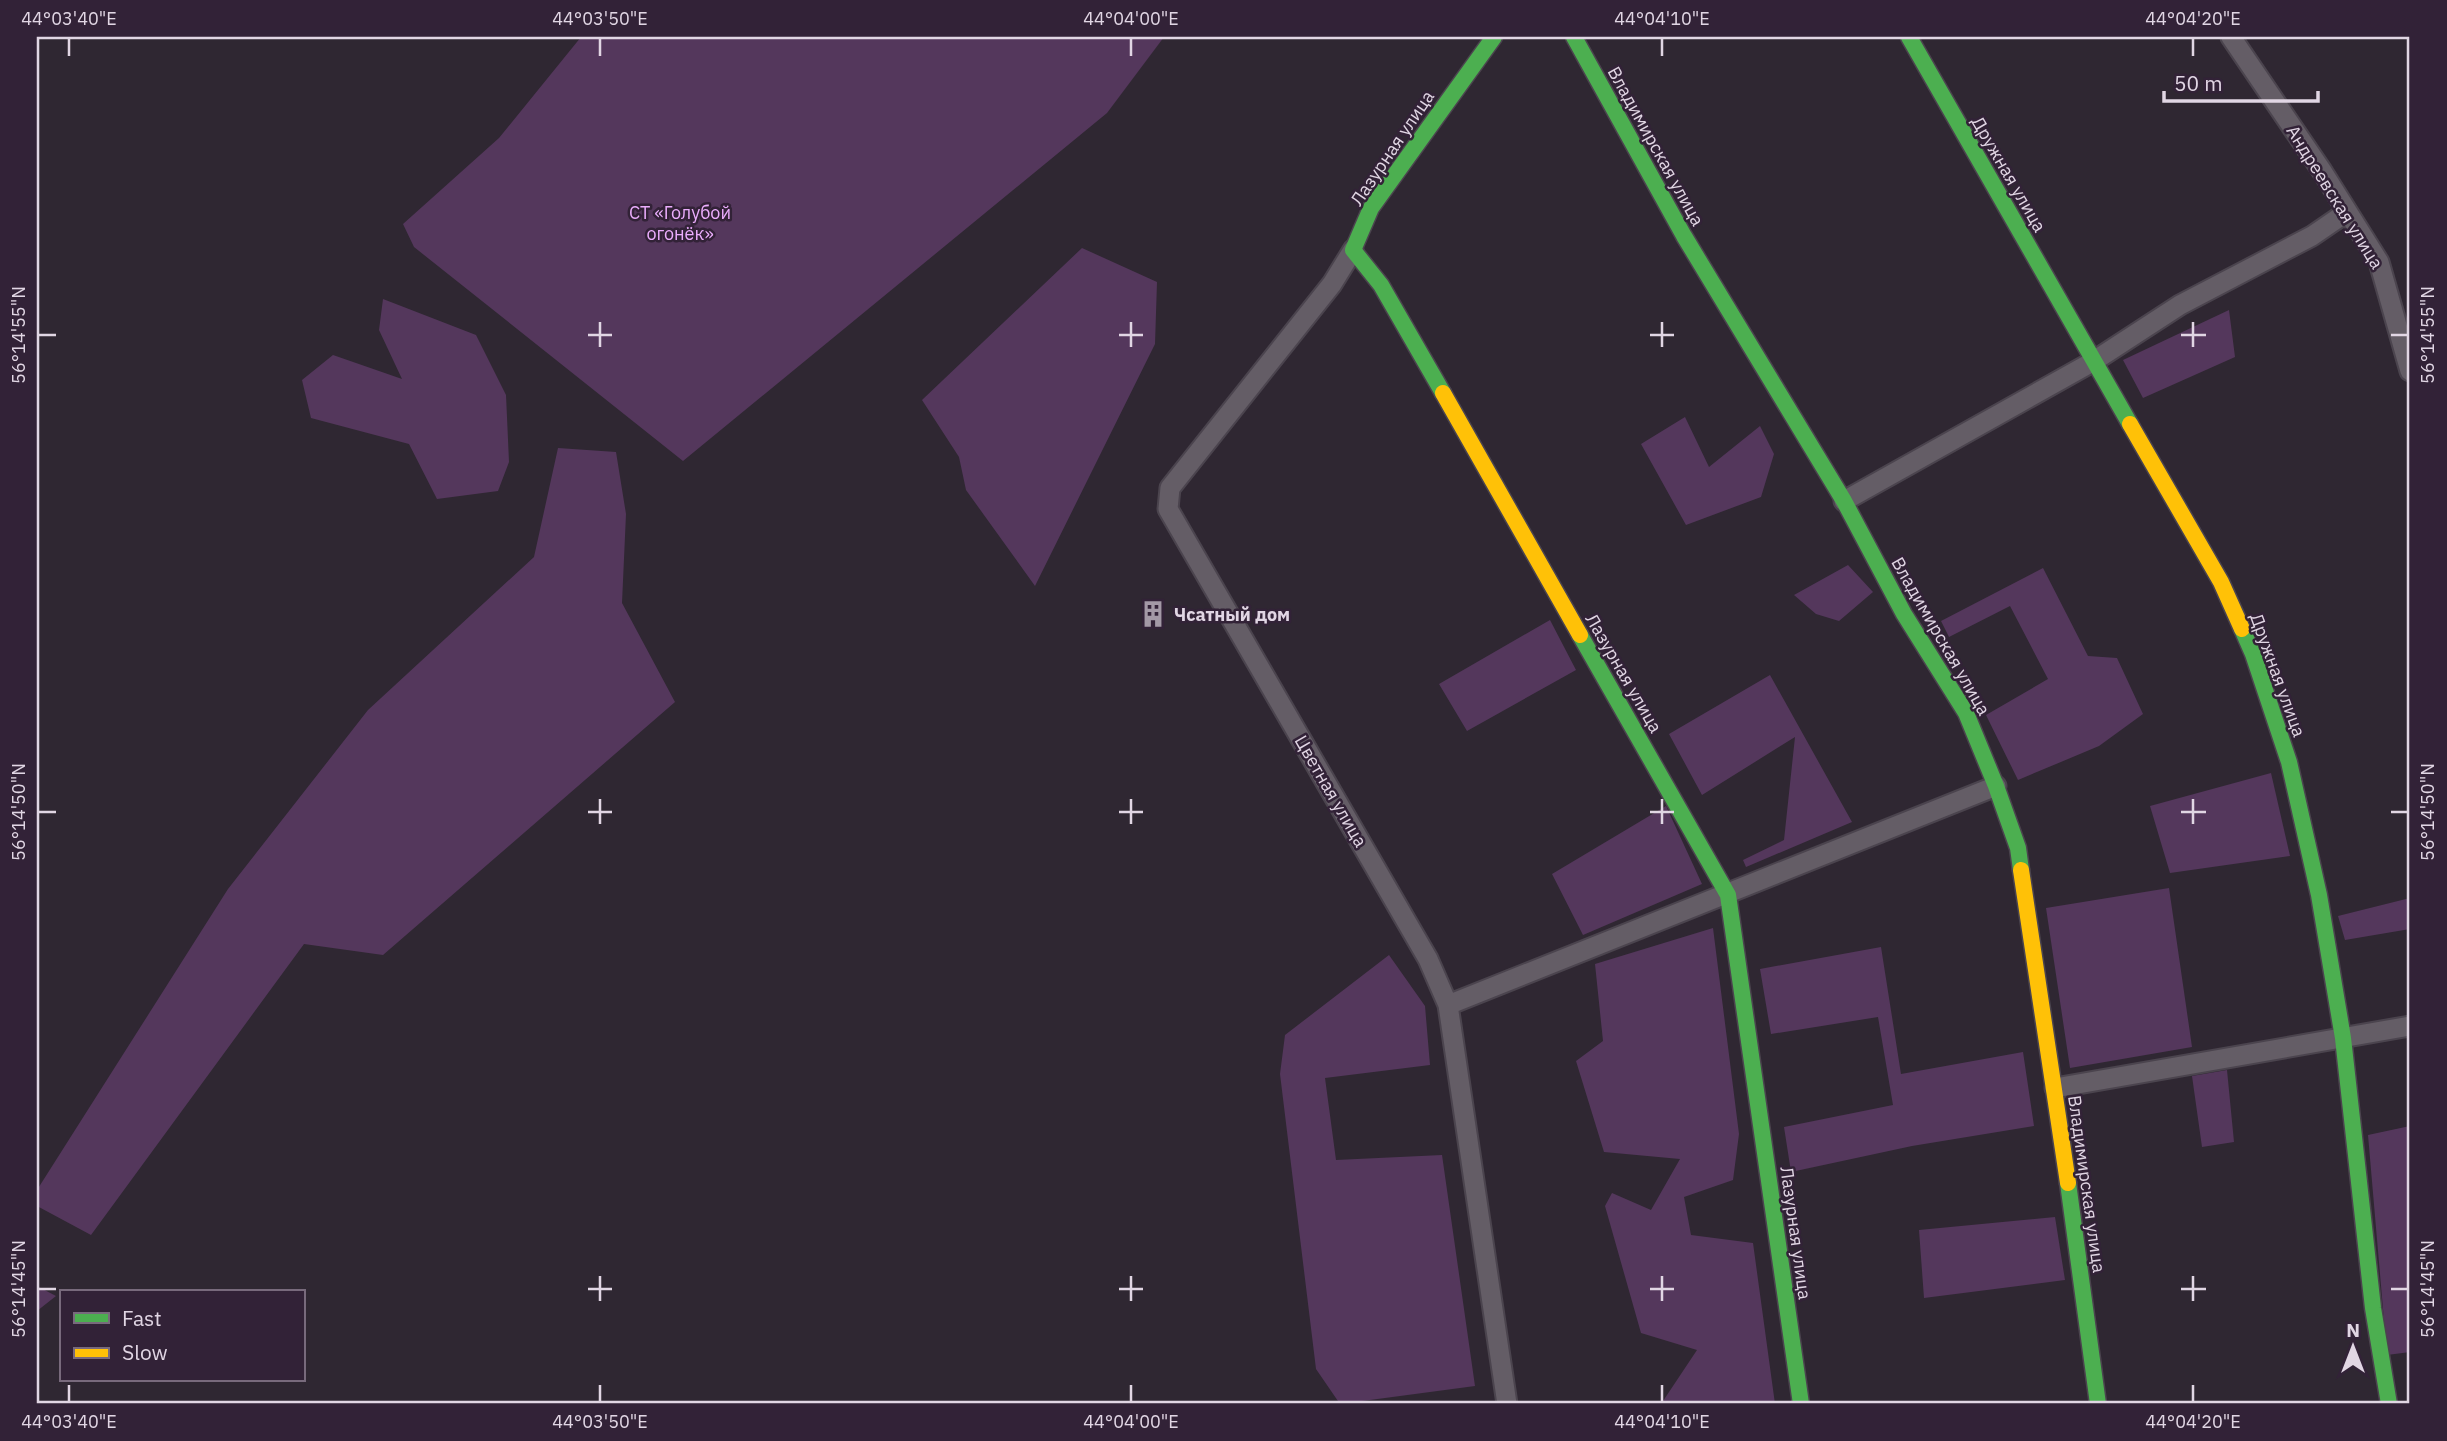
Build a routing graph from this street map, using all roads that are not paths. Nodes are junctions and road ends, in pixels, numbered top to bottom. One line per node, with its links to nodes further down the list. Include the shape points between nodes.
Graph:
1 (1494, 37): 6 (street, Лазурная улица, via 1371,208)
2 (1574, 37): 9 (street, Владимирская улица, via 1684,236)
3 (1909, 37): 7 (street, Дружная улица)
4 (2231, 37): 5 (street, Андреевская улица)
5 (2347, 212): 7 (street, via 2312,236 2180,305); 8 (street, Андреевская улица, via 2379,262)
6 (1353, 250): 11 (street, Лазурная улица, via 1381,285); 12 (street, Цветная улица, via 1332,284 1170,488 1168,509 1428,959)
7 (2094, 361): 9 (street); 14 (street, Дружная улица, via 2221,582 2253,654 2289,762 2319,894)
8 (2410, 371)
9 (1844, 501): 10 (street, Владимирская улица, via 1904,614 1966,713)
10 (1996, 786): 11 (street); 15 (street, Владимирская улица, via 2018,848)
11 (1728, 895): 12 (street); 17 (street, Лазурная улица)
12 (1448, 1005): 16 (street, Цветная улица)
13 (2410, 1026): 14 (street)
14 (2343, 1038): 15 (street); 19 (street, Дружная улица, via 2373,1308)
15 (2055, 1088): 18 (street, Владимирская улица)
16 (1507, 1404)
17 (1801, 1404)
18 (2098, 1404)
19 (2389, 1404)

